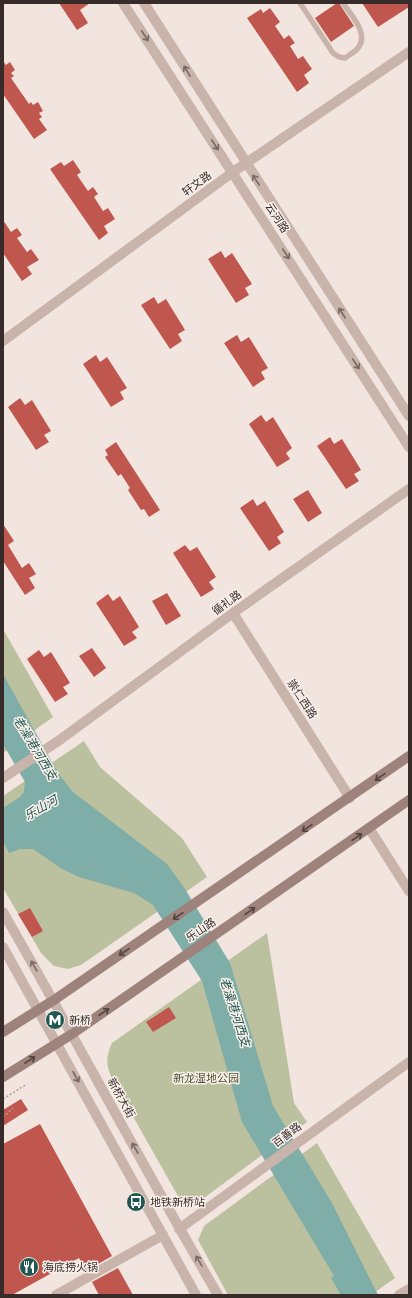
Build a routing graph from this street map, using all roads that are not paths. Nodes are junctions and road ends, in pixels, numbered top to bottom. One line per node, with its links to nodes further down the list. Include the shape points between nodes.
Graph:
1 (123, 3): 7 (street, 云河路, one-way to 7)
2 (144, 3): 6 (street, 云河路, one-way to 2)
3 (300, 3): 4 (lane, via 333,53 346,58 359,48 362,40 360,30)
4 (343, 3)
5 (409, 52): 6 (street, 轩文路)
6 (246, 164): 7 (street, 轩文路); 9 (street, 云河路, one-way to 6)
7 (233, 172): 8 (street, 轩文路); 10 (street, 云河路, one-way to 10)
8 (3, 341)
9 (409, 416)
10 (409, 447)
11 (409, 489): 12 (street, 循礼路)
12 (232, 613): 14 (street, 循礼路, via 61,739); 15 (street, 崇仁西路)
13 (409, 756): 15 (main road, one-way to 15)
14 (3, 778)
15 (350, 798): 21 (main road, one-way to 21)
16 (409, 800): 17 (main road, 乐山路)
17 (369, 828): 18 (street); 24 (main road, 乐山路, one-way to 17)
18 (409, 891)
19 (3, 912): 21 (street, 新桥大街, one-way to 19)
20 (3, 947): 22 (street)
21 (54, 1000): 22 (main road); 24 (street, 新桥大街)
22 (38, 1009): 23 (main road); 25 (street)
23 (3, 1032)
24 (72, 1034): 25 (main road, 乐山路); 28 (street, 新桥大街, one-way to 24)
25 (58, 1043): 27 (main road, 乐山路, one-way to 25); 29 (street, one-way to 29)
26 (409, 1062): 28 (street, 百善路)
27 (3, 1077)
28 (179, 1229): 32 (street, 新桥大街, one-way to 28)
29 (163, 1236): 30 (street); 31 (street)
30 (56, 1295)
31 (196, 1295)
32 (218, 1295)

